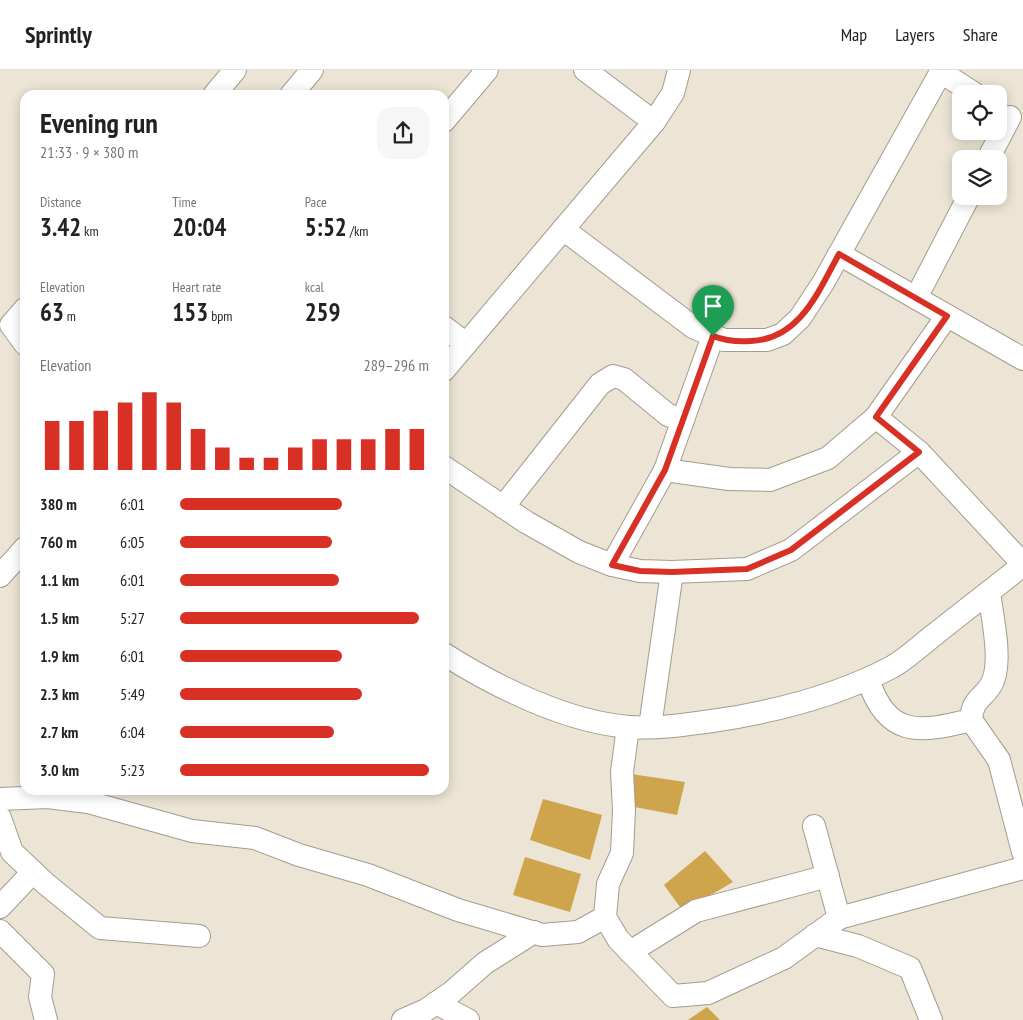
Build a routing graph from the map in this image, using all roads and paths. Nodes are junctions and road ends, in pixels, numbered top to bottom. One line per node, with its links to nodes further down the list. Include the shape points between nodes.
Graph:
1 (235, 70): 8 (street)
2 (312, 70): 9 (street)
3 (487, 70): 10 (street)
4 (585, 70): 12 (street)
5 (679, 70): 12 (street, via 673,93)
6 (942, 71): 7 (street); 16 (street)
7 (962, 85)
8 (218, 90)
9 (295, 90)
10 (449, 115)
11 (1011, 117): 13 (street)
12 (654, 122): 15 (street)
13 (993, 150)
14 (964, 205): 17 (street)
15 (564, 229): 21 (street, via 693,327); 23 (street)
16 (839, 254): 17 (street); 21 (street, via 800,318 783,334 767,340 743,342)
17 (916, 298): 19 (street)
18 (20, 315): 22 (street, via 11,325)
19 (947, 316): 24 (street); 26 (street)
20 (449, 330): 23 (street)
21 (713, 336): 27 (street)
22 (20, 337)
23 (466, 344): 25 (street)
24 (1023, 359)
25 (449, 364)
26 (876, 417): 28 (street); 30 (street, via 828,458 770,480 729,479)
27 (684, 420): 30 (street); 31 (street, via 668,415 624,379 613,376 600,384)
28 (919, 452): 34 (street); 35 (street, via 791,550 747,569)
29 (449, 470): 31 (street)
30 (665, 470): 33 (street)
31 (503, 507): 33 (street, via 579,552)
32 (20, 554): 36 (street)
33 (612, 565): 35 (street, via 640,571)
34 (1023, 565): 37 (street)
35 (672, 572): 41 (street)
36 (0, 576)
37 (989, 592): 39 (street, via 894,666); 40 (street, via 995,642 993,682 972,708)
38 (449, 657): 41 (street, via 469,671 525,697 581,718)
39 (868, 679): 40 (street, via 874,698 888,716 908,728 939,728); 41 (street, via 809,702 746,716 677,726)
40 (971, 720): 45 (street, via 999,760)
41 (639, 727): 50 (street, via 622,772 622,853 608,884)
42 (0, 799): 53 (street, via 48,798 88,802 192,831 255,838 368,875 458,910)
43 (0, 818): 47 (street, via 12,852)
44 (814, 826): 48 (street)
45 (1023, 852)
46 (1023, 868): 51 (street)
47 (33, 872): 49 (street); 55 (street, via 100,928)
48 (828, 876): 51 (street); 56 (street, via 696,911)
49 (0, 907)
50 (605, 917): 53 (street, via 578,932 542,935); 56 (street)
51 (839, 918): 54 (street)
52 (0, 931): 59 (street, via 42,974 40,997)
53 (534, 932): 57 (street, via 485,963)
54 (815, 935): 56 (street, via 784,958 708,993 673,996); 61 (street, via 858,946 910,968)
55 (199, 936)
56 (630, 952)
57 (436, 1003): 58 (street); 60 (street)
58 (463, 1019)
59 (46, 1020)
60 (402, 1020)
61 (932, 1020)

